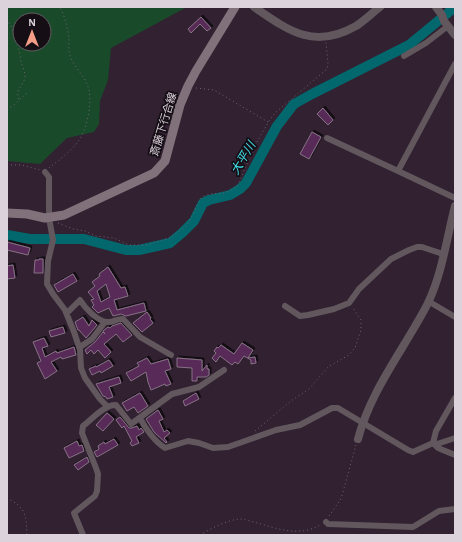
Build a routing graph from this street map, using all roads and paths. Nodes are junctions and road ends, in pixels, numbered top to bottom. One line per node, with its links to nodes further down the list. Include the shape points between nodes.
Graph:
1 (60, 7): 19 (path, via 68,34 69,54 87,83 90,100 83,133 78,143)
2 (235, 7): 11 (main road, 斎藤下行合線)
3 (254, 7): 8 (street, via 298,34 311,37)
4 (380, 7): 8 (street, via 357,25)
5 (442, 14): 7 (street); 9 (street, via 426,43)
6 (7, 19): 13 (path, via 16,34 24,70 25,78 18,89)
7 (455, 35)
8 (325, 36): 15 (path, via 327,69 275,113)
9 (404, 56)
10 (455, 64): 18 (street)
11 (188, 86): 15 (path, via 214,90); 23 (main road, 斎藤下行合線, via 165,161 160,168 150,176)
12 (27, 93): 13 (path)
13 (19, 99): 14 (path)
14 (7, 109)
15 (268, 123): 23 (path, via 254,147 239,183 226,192 202,197 189,222 170,238 147,245 129,245 114,238 96,236)
16 (327, 138): 18 (street)
17 (7, 165): 19 (path, via 35,168)
18 (398, 171): 20 (street)
19 (45, 172): 23 (street, via 49,177)
20 (455, 198)
21 (455, 206): 24 (street)
22 (7, 213): 23 (main road, 斎藤下行合線, via 23,213)
23 (50, 220): 28 (street, via 53,240 48,261 47,284)
24 (443, 254): 25 (street, via 435,286); 26 (street, via 417,247 391,259 359,289)
25 (428, 301): 29 (street); 37 (street, via 381,384)
26 (349, 303): 27 (street, via 300,316); 38 (path, via 361,322 355,348 346,357 332,363 309,389 260,426 254,432)
27 (284, 306)
28 (66, 313): 30 (street, via 80,300 97,318); 31 (street)
29 (455, 317)
30 (106, 322): 31 (street, via 92,339); 32 (street, via 123,319 140,337)
31 (80, 347): 35 (street, via 81,368 85,378)
32 (171, 355)
33 (224, 370): 36 (street, via 199,387 172,394)
34 (455, 398): 41 (street, via 436,431)
35 (108, 406): 36 (street, via 116,405 130,424); 48 (street, via 83,426 82,433 98,474 98,491 74,513)
36 (140, 418): 38 (street, via 152,436 165,448 188,441 214,448 228,447)
37 (363, 422): 38 (street, via 338,408 332,408 300,425); 40 (street); 41 (street, via 411,452)
38 (254, 438)
39 (455, 438): 41 (street)
40 (358, 439): 45 (path, via 341,499)
41 (433, 443): 42 (street)
42 (455, 455)
43 (7, 498): 47 (path, via 23,509)
44 (455, 509): 46 (street, via 439,511 413,527)
45 (326, 522): 46 (street); 49 (path, via 308,531 292,531 240,519)
46 (396, 527): 50 (street)
47 (27, 535)
48 (83, 535)
49 (200, 535)
50 (397, 535)

